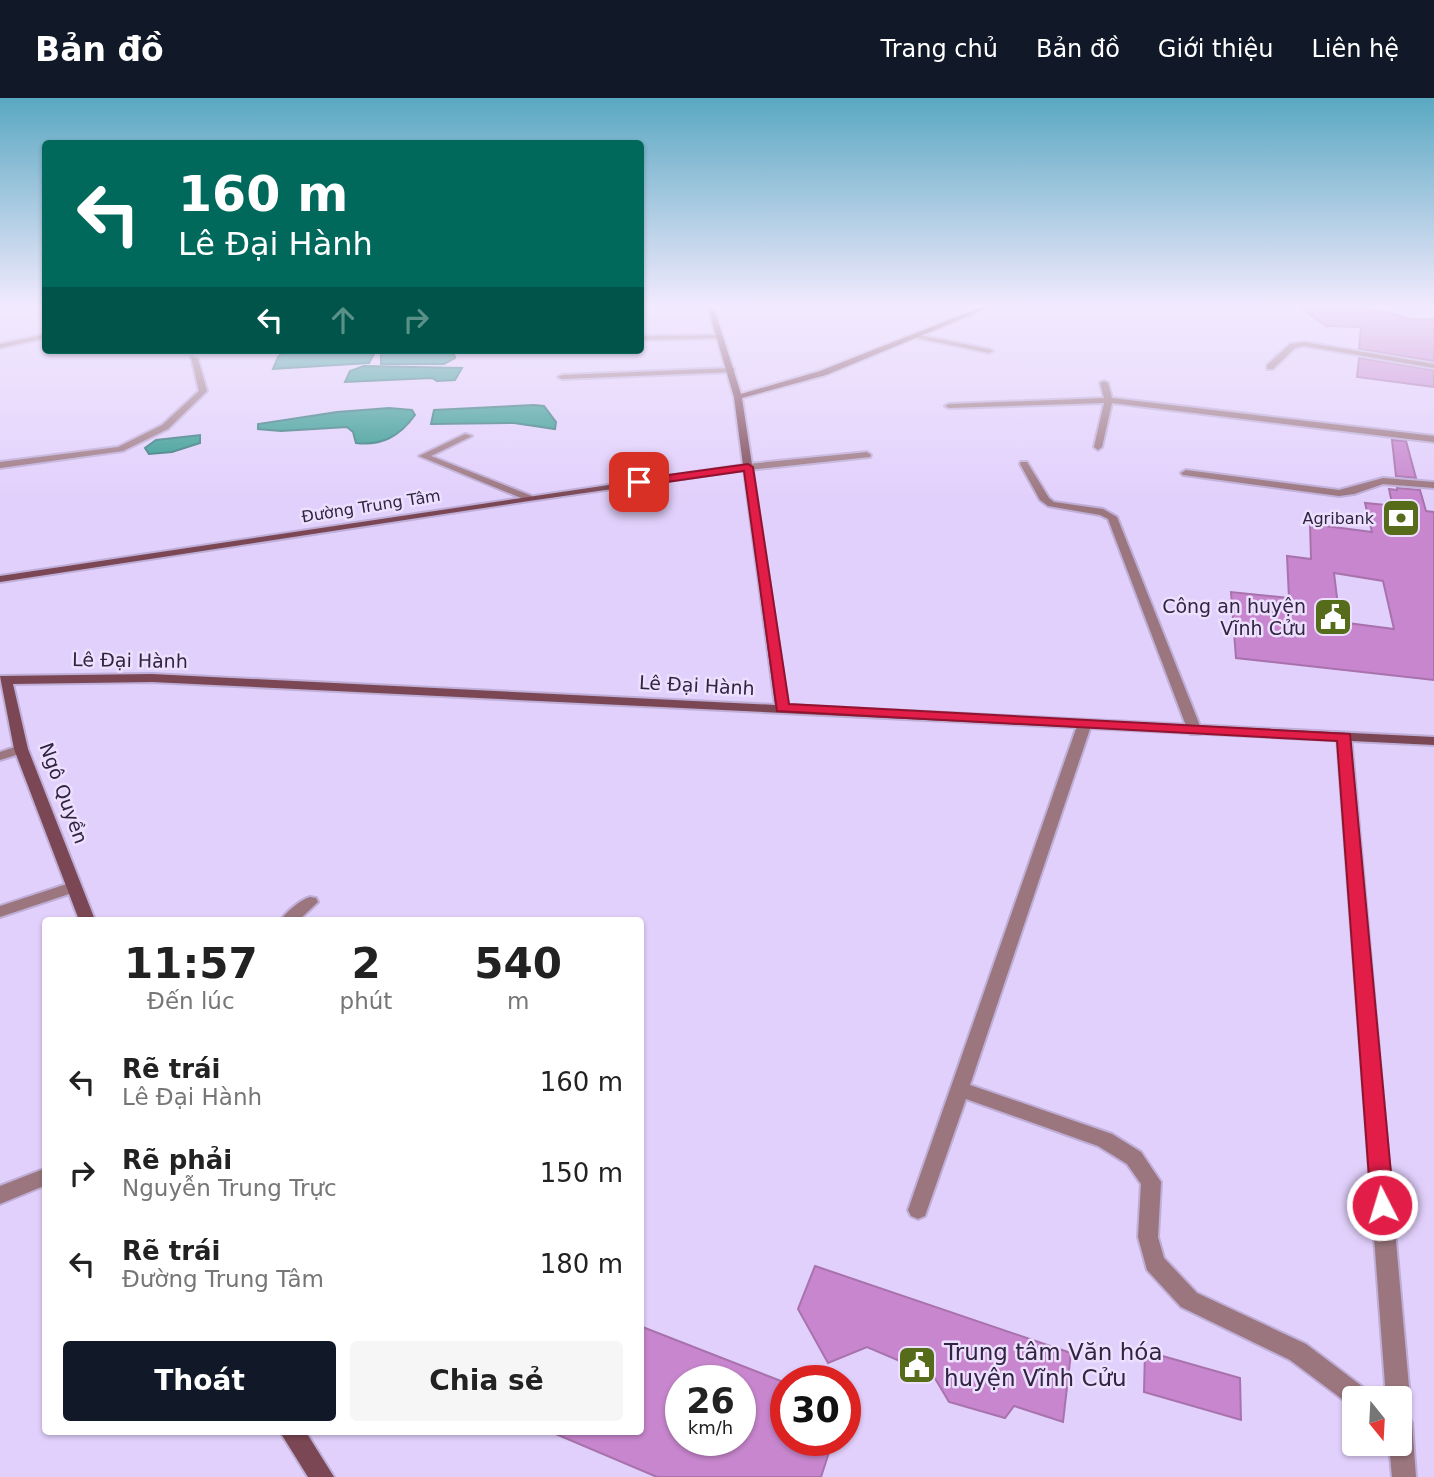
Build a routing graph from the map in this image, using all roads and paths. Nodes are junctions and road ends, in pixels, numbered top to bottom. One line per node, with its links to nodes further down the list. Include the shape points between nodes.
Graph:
1 (197, 369): 14 (street, via 203,391 165,428 120,449)
2 (832, 369): 6 (street)
3 (731, 370): 4 (street); 6 (street)
4 (562, 377)
5 (1104, 383): 7 (street)
6 (738, 397): 15 (street)
7 (1109, 400): 8 (street); 10 (street); 11 (street)
8 (949, 406)
9 (468, 436): 18 (street, via 423,456)
10 (1434, 439)
11 (1098, 447)
12 (867, 456): 15 (street)
13 (1024, 464): 23 (street, via 1051,504 1112,517)
14 (0, 465)
15 (748, 467): 18 (street, Đường Trung Tâm); 21 (street)
16 (1186, 473): 17 (street, via 1339,493 1357,492 1380,482)
17 (1434, 485)
18 (529, 498): 19 (street, Đường Trung Tâm)
19 (0, 579)
20 (3, 679): 21 (street, Lê Đại Hành, via 152,678); 26 (street, Ngô Quyền)
21 (782, 708): 22 (street, Lê Đại Hành)
22 (1084, 726): 23 (street, Lê Đại Hành); 33 (street)
23 (1195, 731): 24 (street, Lê Đại Hành)
24 (1344, 737): 25 (street, Lê Đại Hành); 38 (street)
25 (1434, 741)
26 (21, 749): 27 (street); 28 (street, Ngô Quyền)
27 (0, 756)
28 (73, 887): 30 (street); 31 (street, Ngô Quyền)
29 (310, 902): 32 (street)
30 (0, 912)
31 (86, 917)
32 (292, 917)
33 (960, 1089): 36 (street); 37 (street, via 1105,1140 1134,1158 1151,1182 1148,1237 1155,1263 1189,1300 1298,1352)
34 (42, 1178): 35 (street)
35 (0, 1195)
36 (918, 1210)
37 (1343, 1386)
38 (1397, 1386)
39 (294, 1435): 41 (street)
40 (1402, 1456): 42 (street)
41 (322, 1477)
42 (1404, 1477)

